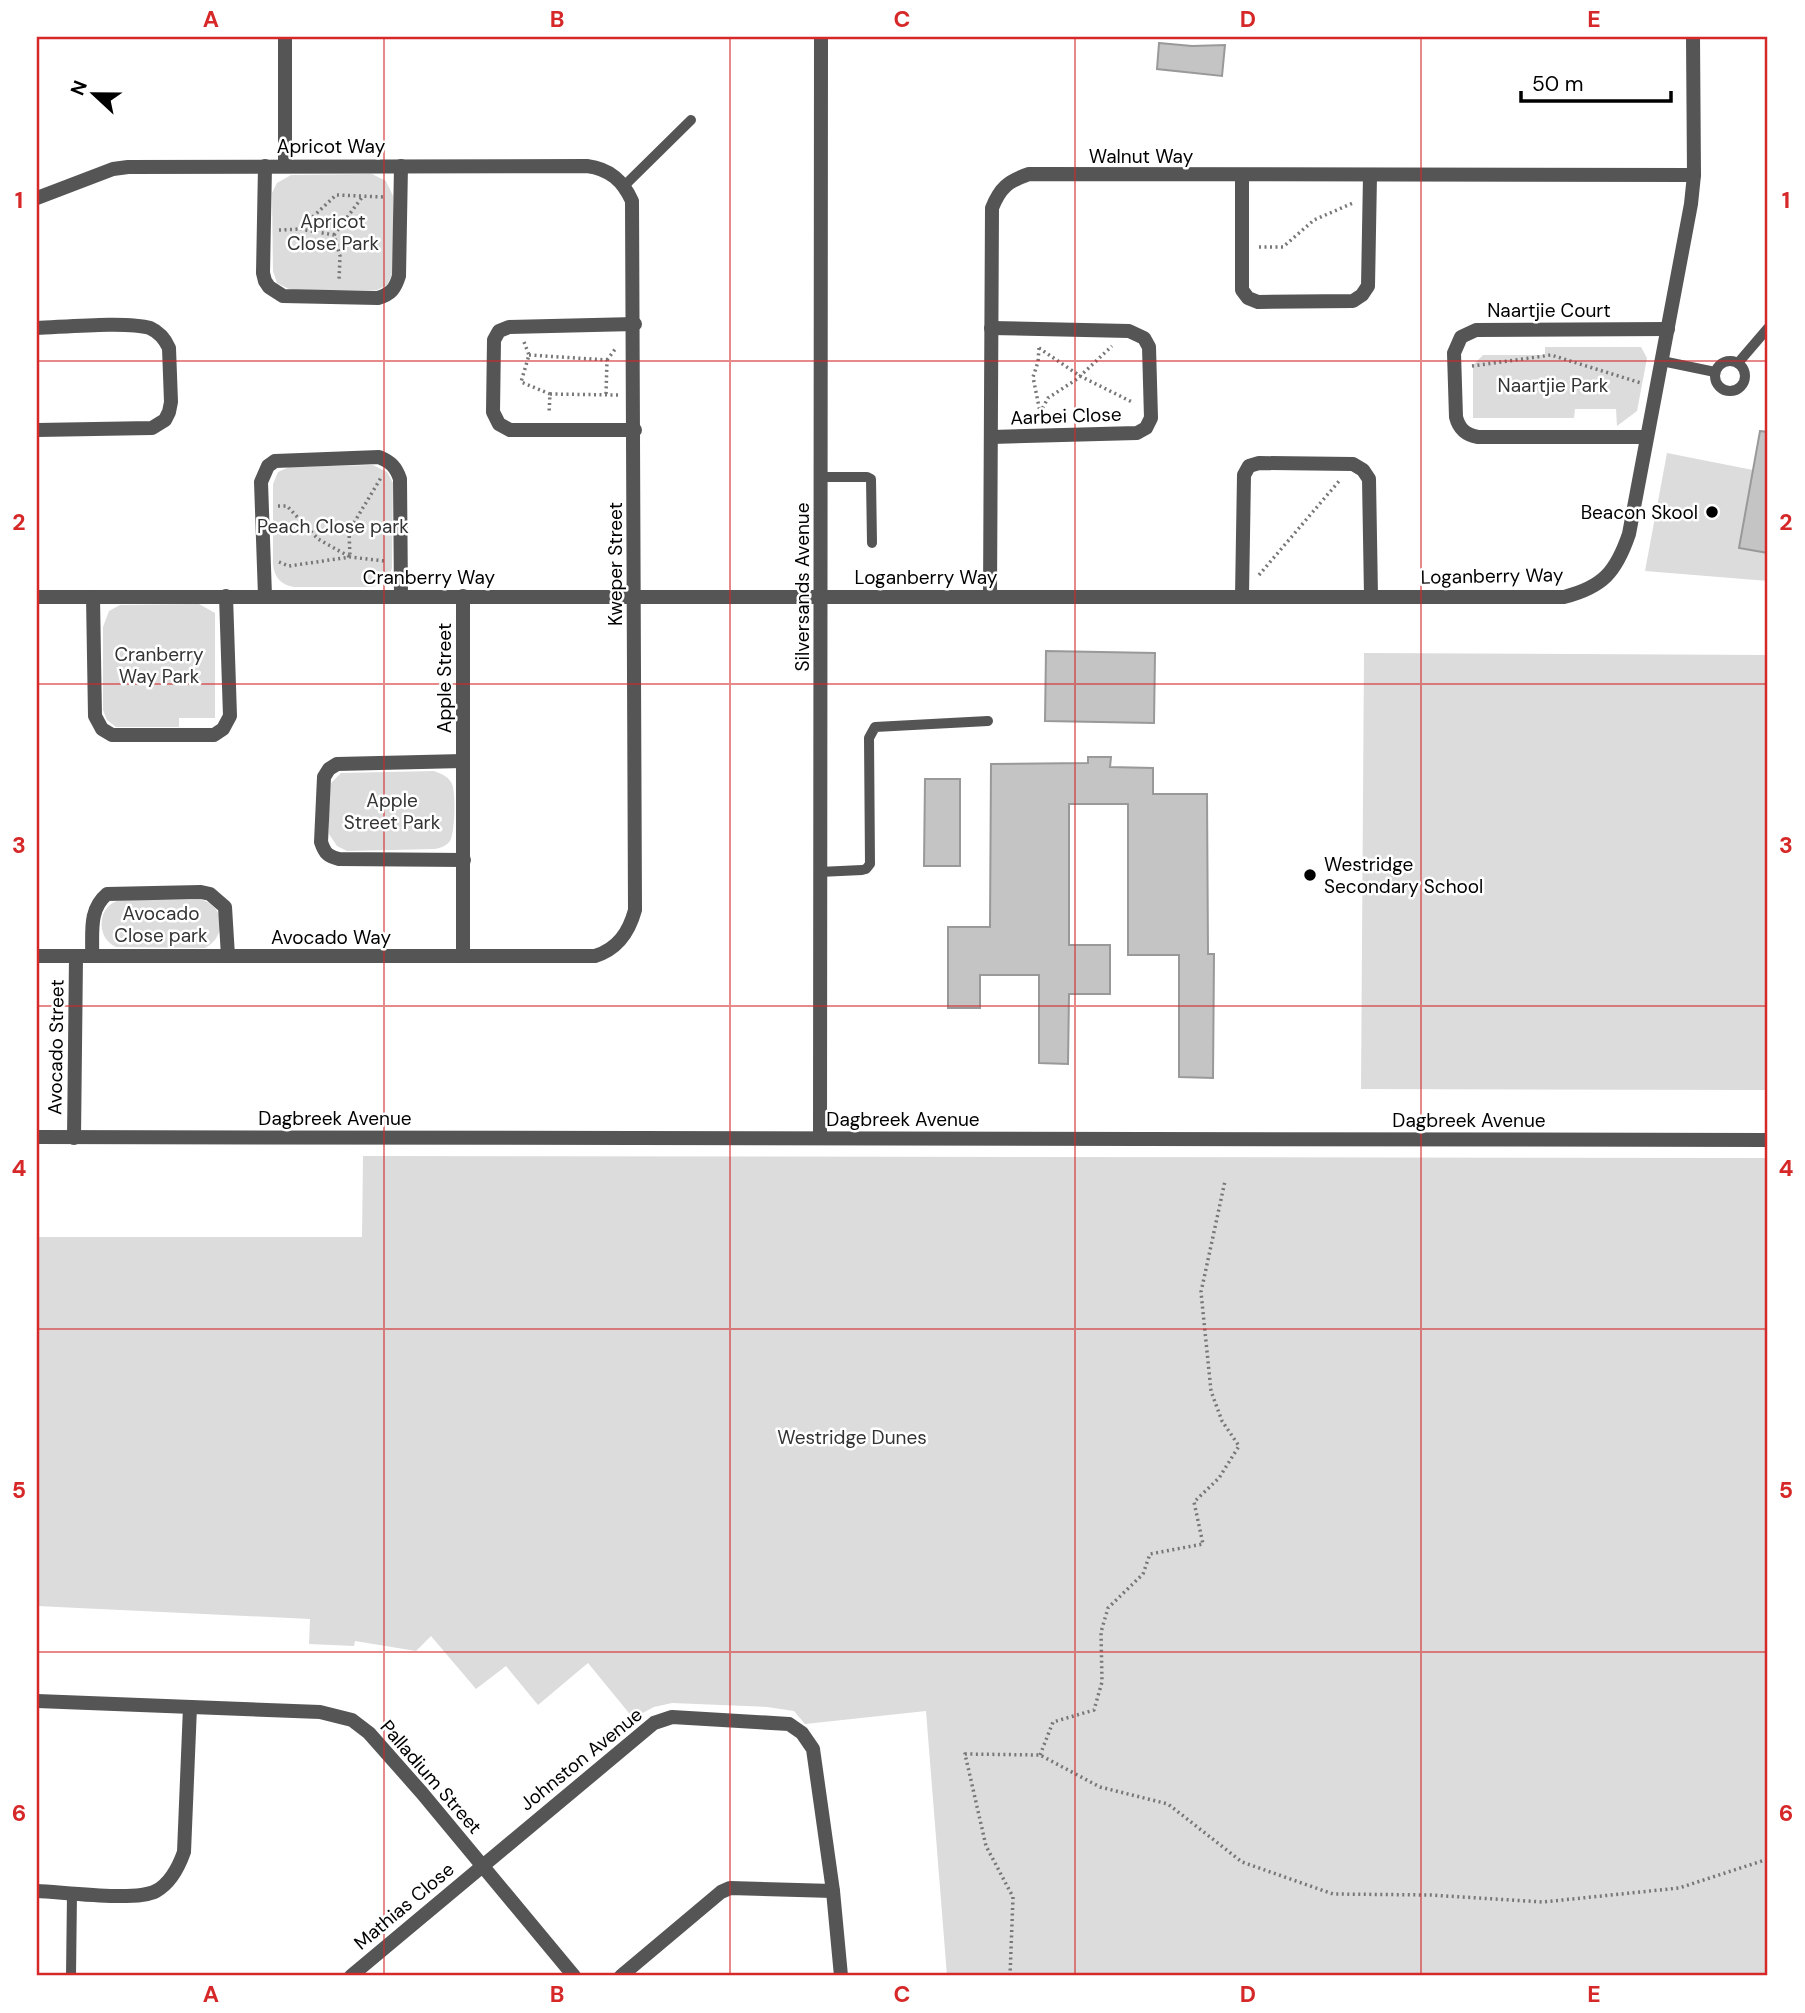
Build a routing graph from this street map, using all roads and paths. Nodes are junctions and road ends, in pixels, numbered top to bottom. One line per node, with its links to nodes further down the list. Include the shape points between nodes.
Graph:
1 (285, 37): 6 (street)
2 (821, 37): 50 (street, Silversands Avenue)
3 (1693, 37): 8 (street, Loganberry Way)
4 (691, 120): 11 (lane)
5 (265, 166): 6 (street, Apricot Way); 14 (street, Apricot Way, via 113,169); 17 (street)
6 (285, 166): 7 (street, Apricot Way)
7 (401, 166): 11 (street, Apricot Way, via 587,166 614,175); 13 (street)
8 (1694, 175): 10 (street, Walnut Way); 27 (street, Loganberry Way)
9 (1242, 176): 10 (street, Walnut Way); 19 (street); 24 (street, Walnut Way, via 1029,174 1009,181 992,208)
10 (1370, 176): 15 (street)
11 (625, 185): 21 (street, Kweper Street, via 632,201)
12 (363, 196): 13 (path); 16 (path, via 337,195); 18 (path)
13 (400, 197): 20 (street, via 396,287 379,298)
14 (37, 198)
15 (1369, 200): 19 (path, via 1314,220 1283,247); 19 (street, via 1367,286 1353,301 1258,302 1248,298 1242,290)
16 (300, 229): 17 (path); 18 (path)
17 (264, 231): 20 (street, via 263,273 274,292)
18 (334, 235): 20 (path, via 340,256)
19 (1242, 247)
20 (339, 297)
21 (635, 324): 22 (street); 39 (street, Kweper Street)
22 (509, 327): 31 (path, via 524,340); 43 (street, via 499,331 494,340 493,412 499,424 510,430)
23 (37, 328): 42 (street, via 119,326 157,332 169,348 171,402 165,420 152,428)
24 (991, 328): 26 (street); 46 (street, Walnut Way)
25 (1768, 328): 33 (lane)
26 (1041, 329): 28 (street); 29 (path)
27 (1668, 329): 30 (street, Naartjie Court, via 1476,330 1461,337); 32 (street, Loganberry Way)
28 (1129, 331): 35 (path); 41 (street, via 1144,338 1149,347)
29 (1039, 348): 35 (path); 40 (path, via 1033,377)
30 (1454, 353): 36 (path, via 1467,367 1551,355); 47 (street, via 1456,417 1467,434)
31 (529, 355): 37 (path, via 521,382); 38 (path, via 607,360)
32 (1662, 361): 34 (lane); 47 (street, Loganberry Way)
33 (1738, 363): 34 (lane, via 1724,362); 34 (lane, via 1744,381 1735,390 1722,389)
34 (1715, 372)
35 (1080, 376): 40 (path, via 1048,398); 41 (path, via 1142,407)
36 (1642, 383)
37 (550, 394): 38 (path); 43 (path)
38 (606, 395): 39 (path)
39 (635, 396): 44 (street, Kweper Street)
40 (1040, 413): 45 (path)
41 (1151, 418): 45 (street, Aarbei Close, via 1137,433)
42 (37, 430)
43 (548, 430): 44 (street)
44 (635, 430): 60 (street, Kweper Street)
45 (1040, 436): 46 (street, Aarbei Close)
46 (991, 437): 61 (street, Walnut Way)
47 (1646, 437): 63 (street, Loganberry Way, via 1621,557 1604,580 1586,591 1564,597)
48 (390, 461): 51 (street, via 379,457 275,461 261,482); 54 (path, via 349,531); 55 (street, via 400,479)
49 (1353, 464): 62 (path); 62 (street, via 1249,466 1244,475); 63 (street, via 1369,479)
50 (822, 477): 52 (lane, via 871,479); 66 (street, Silversands Avenue)
51 (262, 506): 53 (street); 54 (path, via 287,506 318,539)
52 (872, 543)
53 (263, 555): 54 (path, via 289,566); 57 (street)
54 (349, 557): 55 (path)
55 (401, 563): 58 (street)
56 (226, 596): 57 (street, Cranberry Way); 65 (street, Cranberry Way); 65 (street, via 230,716 214,735 112,734 102,729 95,716)
57 (265, 596): 58 (street, Cranberry Way)
58 (401, 596): 59 (street, Cranberry Way)
59 (463, 596): 60 (street, Cranberry Way); 68 (street, Apple Street)
60 (634, 596): 66 (street, Cranberry Way); 71 (street, Kweper Street, via 635,910)
61 (990, 596): 62 (street, Loganberry Way); 66 (street, Loganberry Way)
62 (1242, 596): 63 (street, Loganberry Way)
63 (1371, 596)
64 (37, 597): 65 (street, Cranberry Way)
65 (93, 597)
66 (822, 597): 70 (street, Silversands Avenue)
67 (988, 721): 70 (lane, via 872,729 870,864 862,870)
68 (463, 761): 69 (street, Apple Street); 69 (street, Apple Street, via 337,764 324,777 321,842 324,852 339,859)
69 (464, 860): 75 (street, Apple Street)
70 (819, 872): 79 (street, Silversands Avenue)
71 (621, 942): 75 (street, Avocado Way, via 595,956)
72 (37, 956): 76 (street, Avocado Way)
73 (92, 956): 74 (street, Avocado Way); 74 (street, via 94,912 107,894 201,892 225,907); 76 (street, Avocado Way)
74 (228, 956): 75 (street, Avocado Way)
75 (463, 956)
76 (76, 957): 78 (street, Avocado Street)
77 (37, 1137): 78 (street, Dagbreek Avenue)
78 (74, 1138): 79 (street, Dagbreek Avenue)
79 (820, 1138): 80 (street, Dagbreek Avenue)
80 (1768, 1140)
81 (1225, 1181): 84 (path, via 1201,1292 1212,1391 1222,1421 1239,1446 1219,1478 1194,1502 1203,1544 1150,1554 1143,1574 1108,1608 1101,1632 1102,1682 1094,1710 1053,1722)
82 (37, 1701): 83 (street, Palladium Street)
83 (190, 1707): 86 (street, Palladium Street, via 320,1712 352,1720 369,1733); 89 (street, via 180,1865 157,1891 140,1896)
84 (1040, 1755): 85 (path, via 1100,1787 1168,1804 1241,1862 1333,1894 1543,1902 1679,1888); 95 (path, via 965,1754 986,1846 1013,1897)
85 (1768, 1859)
86 (482, 1866): 88 (street, Johnston Avenue, via 653,1723 672,1717 789,1724 813,1749); 91 (street, Mathias Close); 92 (street, Palladium Street)
87 (37, 1891): 89 (street)
88 (833, 1891): 93 (street, via 730,1888); 94 (street, Johnston Avenue)
89 (72, 1893): 90 (lane)
90 (71, 1976)
91 (351, 1976)
92 (574, 1976)
93 (621, 1976)
94 (841, 1976)
95 (1010, 1976)

